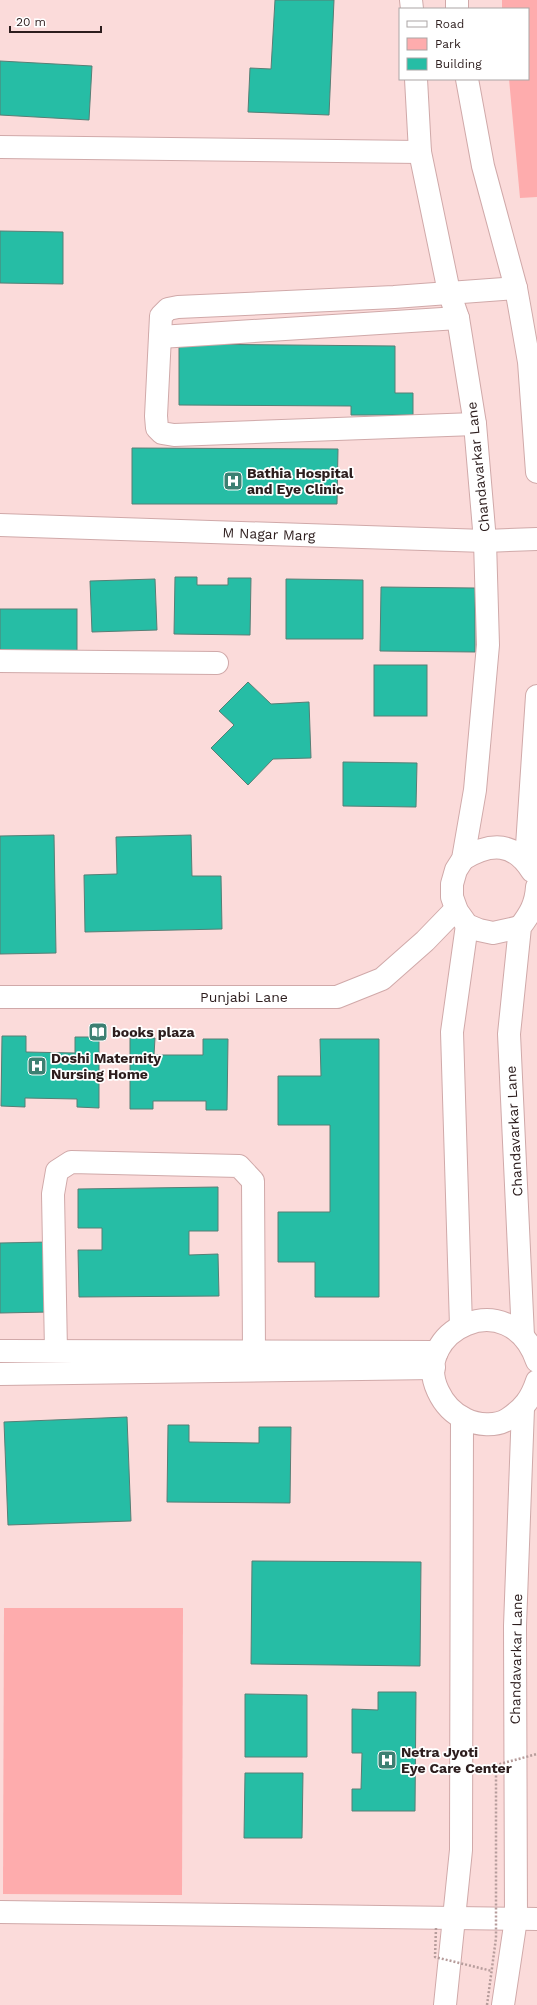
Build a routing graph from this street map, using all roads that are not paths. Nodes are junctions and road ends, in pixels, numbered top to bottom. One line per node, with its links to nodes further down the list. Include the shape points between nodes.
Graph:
1 (416, 80): 4 (street, Chandavarkar Lane)
2 (467, 80): 5 (street, via 483,166)
3 (0, 147): 4 (street)
4 (420, 152): 6 (street, Chandavarkar Lane)
5 (516, 288): 6 (street); 10 (street, via 528,362)
6 (449, 292): 7 (street, Chandavarkar Lane); 8 (street, via 394,297 178,306 168,309 161,316)
7 (458, 318): 8 (street); 9 (street, Chandavarkar Lane)
8 (160, 337): 9 (street, via 156,416 157,428 162,433 174,435)
9 (475, 424): 13 (street, Chandavarkar Lane)
10 (537, 472)
11 (0, 525): 13 (street, M Nagar Marg)
12 (537, 539): 13 (street, M Nagar Marg)
13 (485, 541): 17 (street, Chandavarkar Lane, via 488,645 475,790)
14 (0, 661): 15 (street)
15 (217, 663)
16 (537, 696): 18 (street)
17 (464, 859): 18 (street, Chandavarkar Lane, via 489,847 515,852); 21 (street, Chandavarkar Lane, via 456,870 452,884 452,897)
18 (526, 861): 19 (street, Chandavarkar Lane, via 534,873)
19 (537, 886): 20 (street, Chandavarkar Lane)
20 (537, 895): 22 (street, Chandavarkar Lane, via 530,914)
21 (462, 917): 22 (street, via 479,930 493,933); 23 (street, Punjabi Lane, via 425,941 382,980 337,997); 24 (street, Chandavarkar Lane, via 452,1032)
22 (520, 927): 25 (street, Chandavarkar Lane, via 509,1034)
23 (0, 997)
24 (462, 1326): 25 (street, via 474,1320 491,1320 507,1324); 30 (street, via 446,1338)
25 (524, 1336): 29 (street)
26 (0, 1351): 27 (street)
27 (56, 1351): 28 (street); 28 (street, via 53,1194 56,1171 71,1162 239,1166 253,1181)
28 (254, 1352): 30 (street)
29 (536, 1357)
30 (436, 1360): 31 (street); 33 (street, via 435,1386 443,1402)
31 (0, 1374)
32 (532, 1397): 33 (street, via 506,1420 489,1424); 35 (street, Chandavarkar Lane, via 515,1626)
33 (462, 1418): 36 (street, via 461,1850)
34 (0, 1912): 36 (street)
35 (526, 1919): 36 (street); 38 (street, Chandavarkar Lane)
36 (445, 1923): 37 (street)
37 (445, 2005)
38 (503, 2005)

